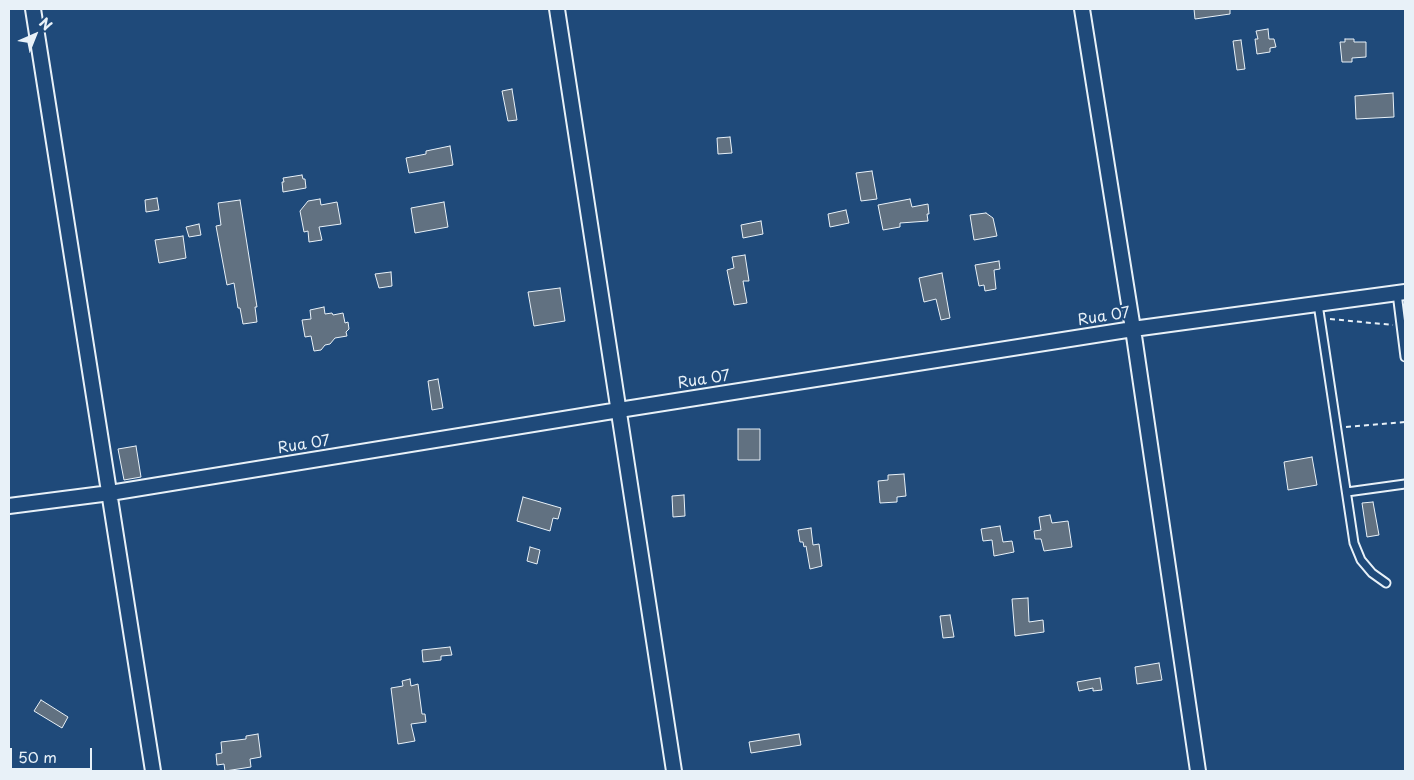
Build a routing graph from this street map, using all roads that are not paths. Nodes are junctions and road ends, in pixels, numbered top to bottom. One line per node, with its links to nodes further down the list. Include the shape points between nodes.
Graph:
1 (32, 9): 11 (street)
2 (556, 9): 8 (street)
3 (1082, 9): 6 (street)
4 (1401, 292): 5 (street, Rua 07); 7 (lane, via 1400,325)
5 (1319, 304): 6 (street, Rua 07); 10 (lane)
6 (1132, 329): 8 (street, Rua 07); 16 (street)
7 (1405, 357)
8 (619, 410): 11 (street, Rua 07); 15 (street)
9 (1405, 484): 10 (lane)
10 (1347, 492): 13 (lane, via 1354,543 1361,560)
11 (110, 493): 12 (street, Rua 07); 14 (street)
12 (9, 506)
13 (1386, 583)
14 (154, 771)
15 (674, 771)
16 (1198, 771)

